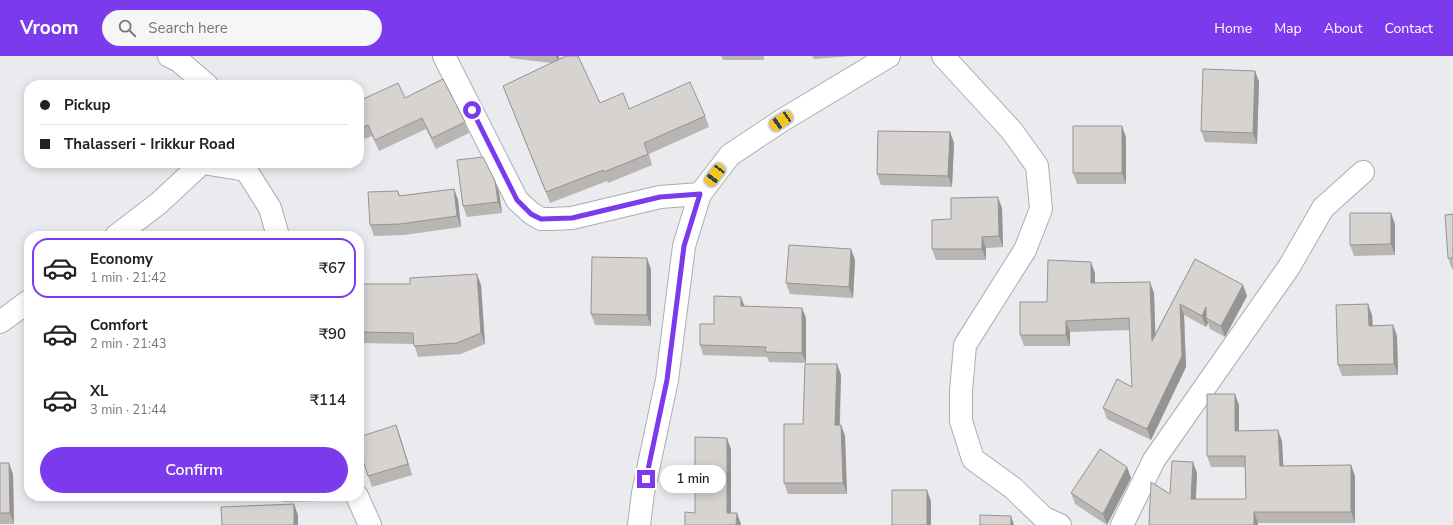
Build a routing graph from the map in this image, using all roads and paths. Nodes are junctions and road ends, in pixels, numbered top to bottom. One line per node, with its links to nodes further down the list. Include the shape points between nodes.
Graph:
1 (169, 56): 5 (street)
2 (444, 56): 9 (street, via 517,200 531,214 541,219 572,218 660,197)
3 (889, 56): 9 (street, via 730,155)
4 (943, 56): 17 (street, via 1012,131 1037,166 1041,209 1025,250 965,345 961,421 973,459 1013,488 1044,518)
5 (201, 80)
6 (197, 168): 10 (street, via 159,203)
7 (241, 168): 11 (street, via 246,170 270,208)
8 (1363, 172): 18 (street, via 1323,208 1289,267 1154,460)
9 (700, 194): 16 (street, via 684,246 667,380 643,493)
10 (123, 231)
11 (277, 231)
12 (24, 305): 13 (street)
13 (0, 322)
14 (359, 501): 15 (street)
15 (370, 525)
16 (639, 525)
17 (1060, 525)
18 (1122, 525)

